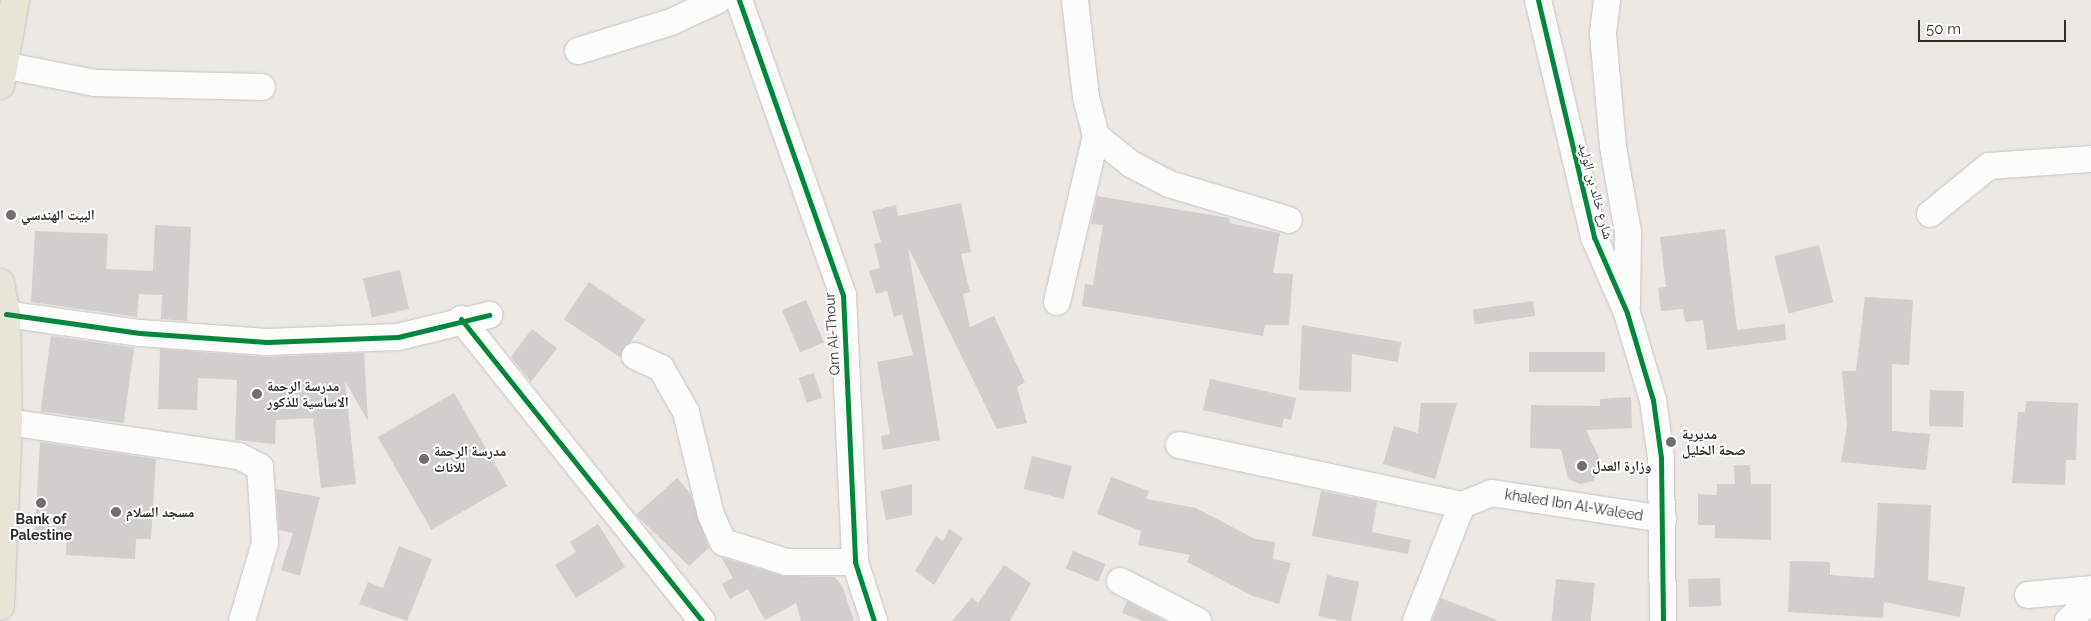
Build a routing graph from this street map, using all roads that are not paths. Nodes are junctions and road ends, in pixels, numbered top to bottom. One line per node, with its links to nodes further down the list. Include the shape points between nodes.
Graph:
1 (16, 0): 8 (main road)
2 (718, 0): 7 (street, via 672,22)
3 (739, 0): 25 (street, Qrn Al-Thour, via 843,295)
4 (1075, 0): 10 (street, via 1086,97)
5 (1538, 0): 16 (street, شارع خالد بن الوليد, via 1594,237)
6 (1607, 0): 16 (street, via 1603,34 1613,147 1628,232)
7 (578, 51)
8 (1, 75): 9 (street, via 95,82)
9 (262, 87)
10 (1096, 136): 13 (street, via 1131,164 1169,184); 15 (street)
11 (2091, 160): 12 (street, via 1990,166)
12 (1930, 214)
13 (1290, 220)
14 (0, 283): 17 (main road)
15 (1057, 302)
16 (1627, 313): 24 (street, شارع خالد بن الوليد, via 1654,400)
17 (6, 314): 19 (street, via 140,333 267,342 398,337); 21 (main road)
18 (489, 315): 19 (street)
19 (461, 319): 32 (street)
20 (634, 356): 25 (street, via 661,368 686,412 711,515 723,542 787,562)
21 (8, 422): 30 (main road); 31 (street, via 239,456 260,467 266,543)
22 (1179, 445): 23 (street)
23 (1462, 505): 24 (street, khaled Ibn Al-Waleed, via 1492,492); 35 (street)
24 (1663, 519): 36 (street, شارع خالد بن الوليد)
25 (855, 562): 33 (street, Qrn Al-Thour)
26 (1120, 581): 34 (street)
27 (2091, 590): 28 (street)
28 (2028, 595)
29 (2091, 600): 37 (street)
30 (0, 606)
31 (242, 621)
32 (702, 621)
33 (874, 621)
34 (1198, 621)
35 (1416, 621)
36 (1663, 621)
37 (2068, 621)

